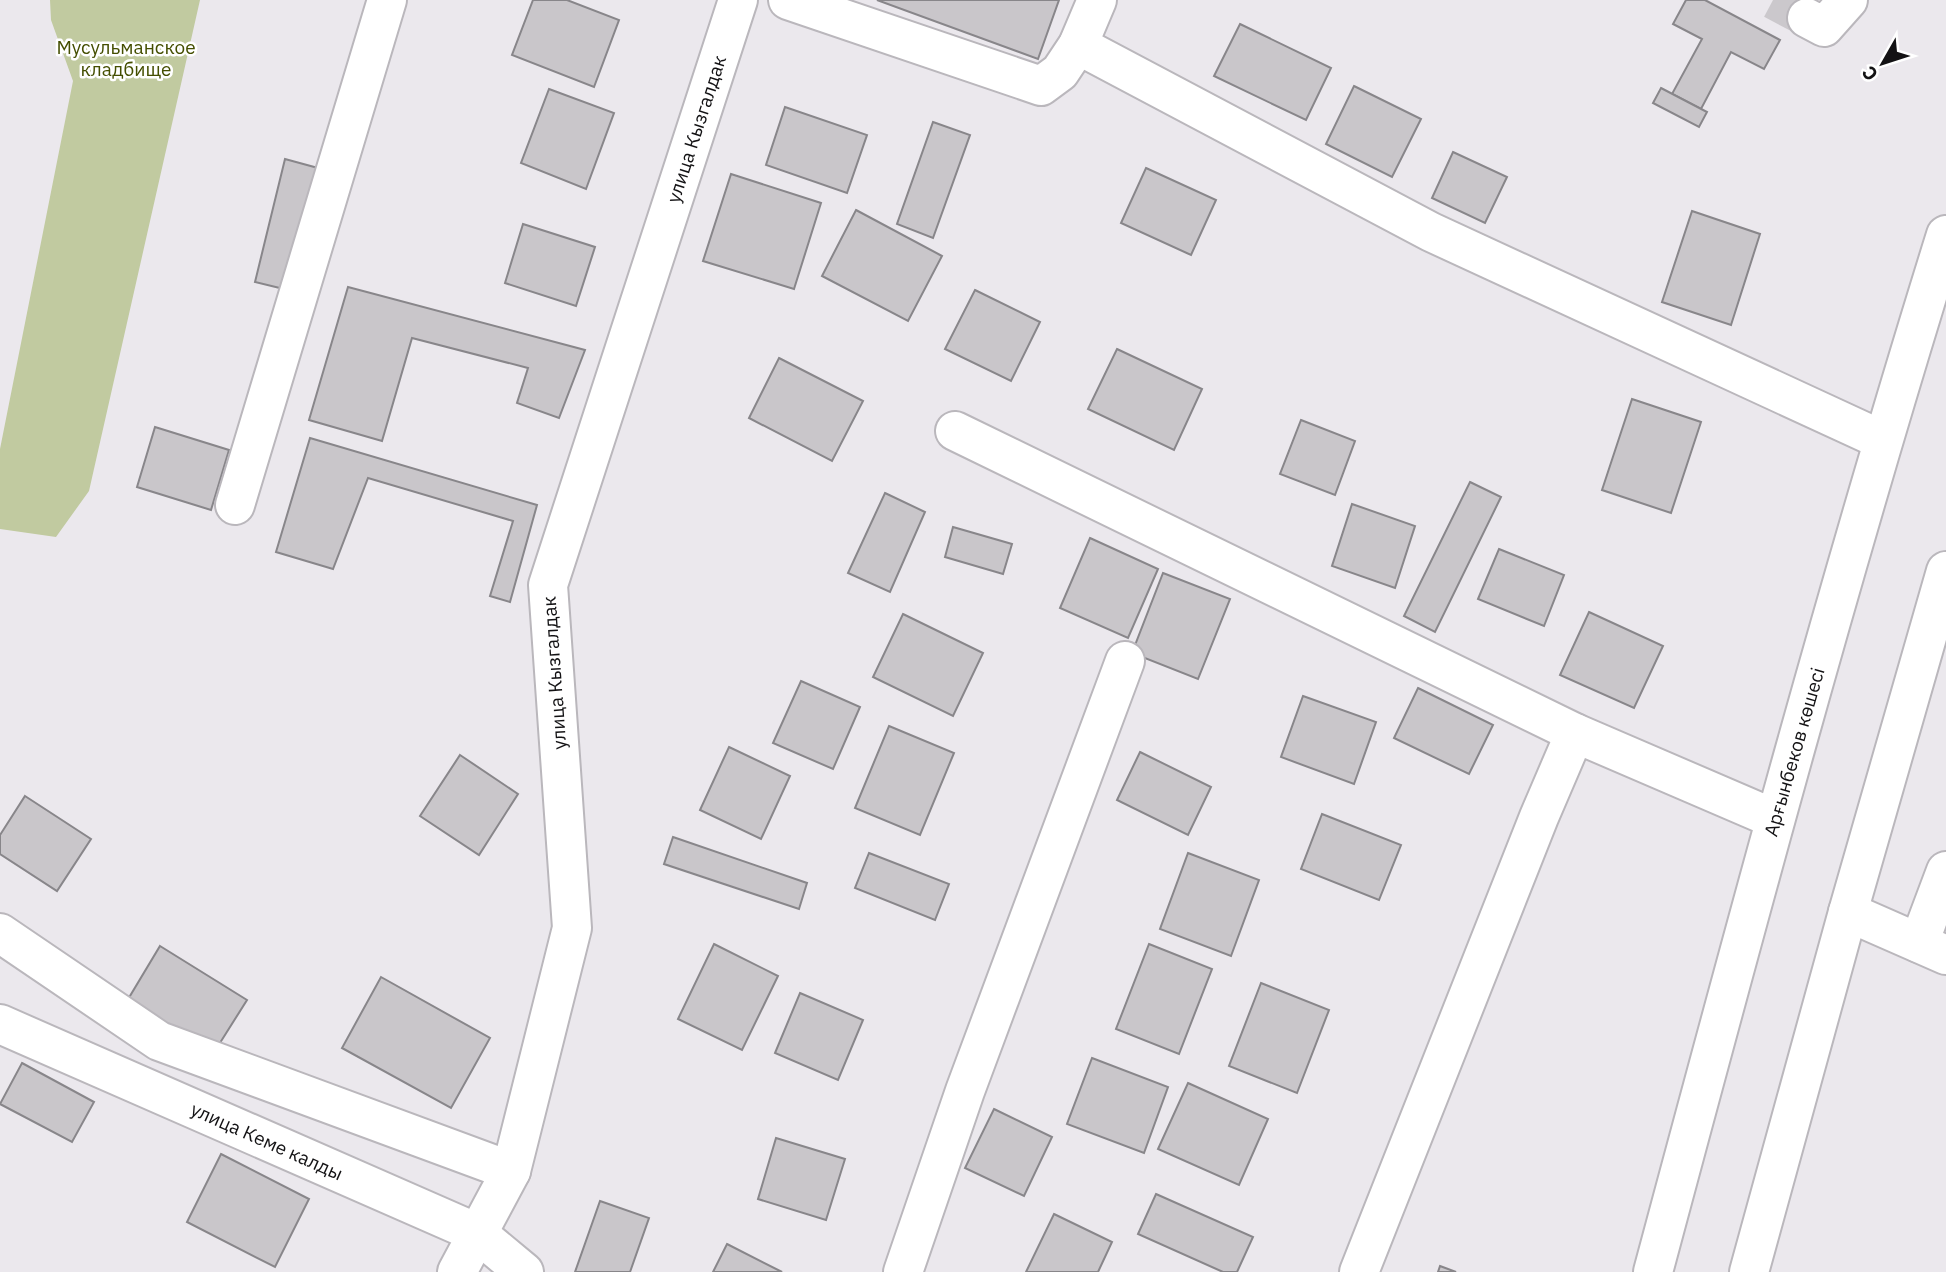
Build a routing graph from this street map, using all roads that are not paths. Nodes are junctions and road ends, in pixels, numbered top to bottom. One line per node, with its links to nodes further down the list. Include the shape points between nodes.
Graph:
1 (387, 0): 11 (street)
2 (738, 0): 22 (street, улица Кызгалдак, via 548,584 572,928)
3 (789, 0): 7 (street, via 1041,86 1060,72)
4 (1097, 0): 7 (street)
5 (1848, 0): 6 (street, via 1824,27)
6 (1807, 18)
7 (1078, 45): 10 (street, via 1431,232)
8 (1946, 235): 10 (street, Арғынбеков көшесі)
9 (955, 431): 15 (street)
10 (1882, 440): 16 (street, Арғынбеков көшесі)
11 (235, 505)
12 (1946, 571): 13 (street)
13 (1939, 623): 18 (street)
14 (1125, 661): 26 (street, via 965,1091)
15 (1575, 733): 16 (street); 27 (street)
16 (1774, 819): 28 (street, Арғынбеков көшесі)
17 (1946, 871): 20 (street)
18 (1848, 912): 20 (street); 29 (street)
19 (0, 933): 22 (street, via 159,1041)
20 (1933, 949)
21 (0, 1024): 23 (street, улица Кеме калды)
22 (511, 1171): 23 (street, улица Кызгалдак)
23 (477, 1233): 24 (street, улица Кызгалдак); 25 (street, улица Кеме калды)
24 (457, 1272)
25 (524, 1272)
26 (903, 1272)
27 (1359, 1272)
28 (1653, 1272)
29 (1749, 1272)

